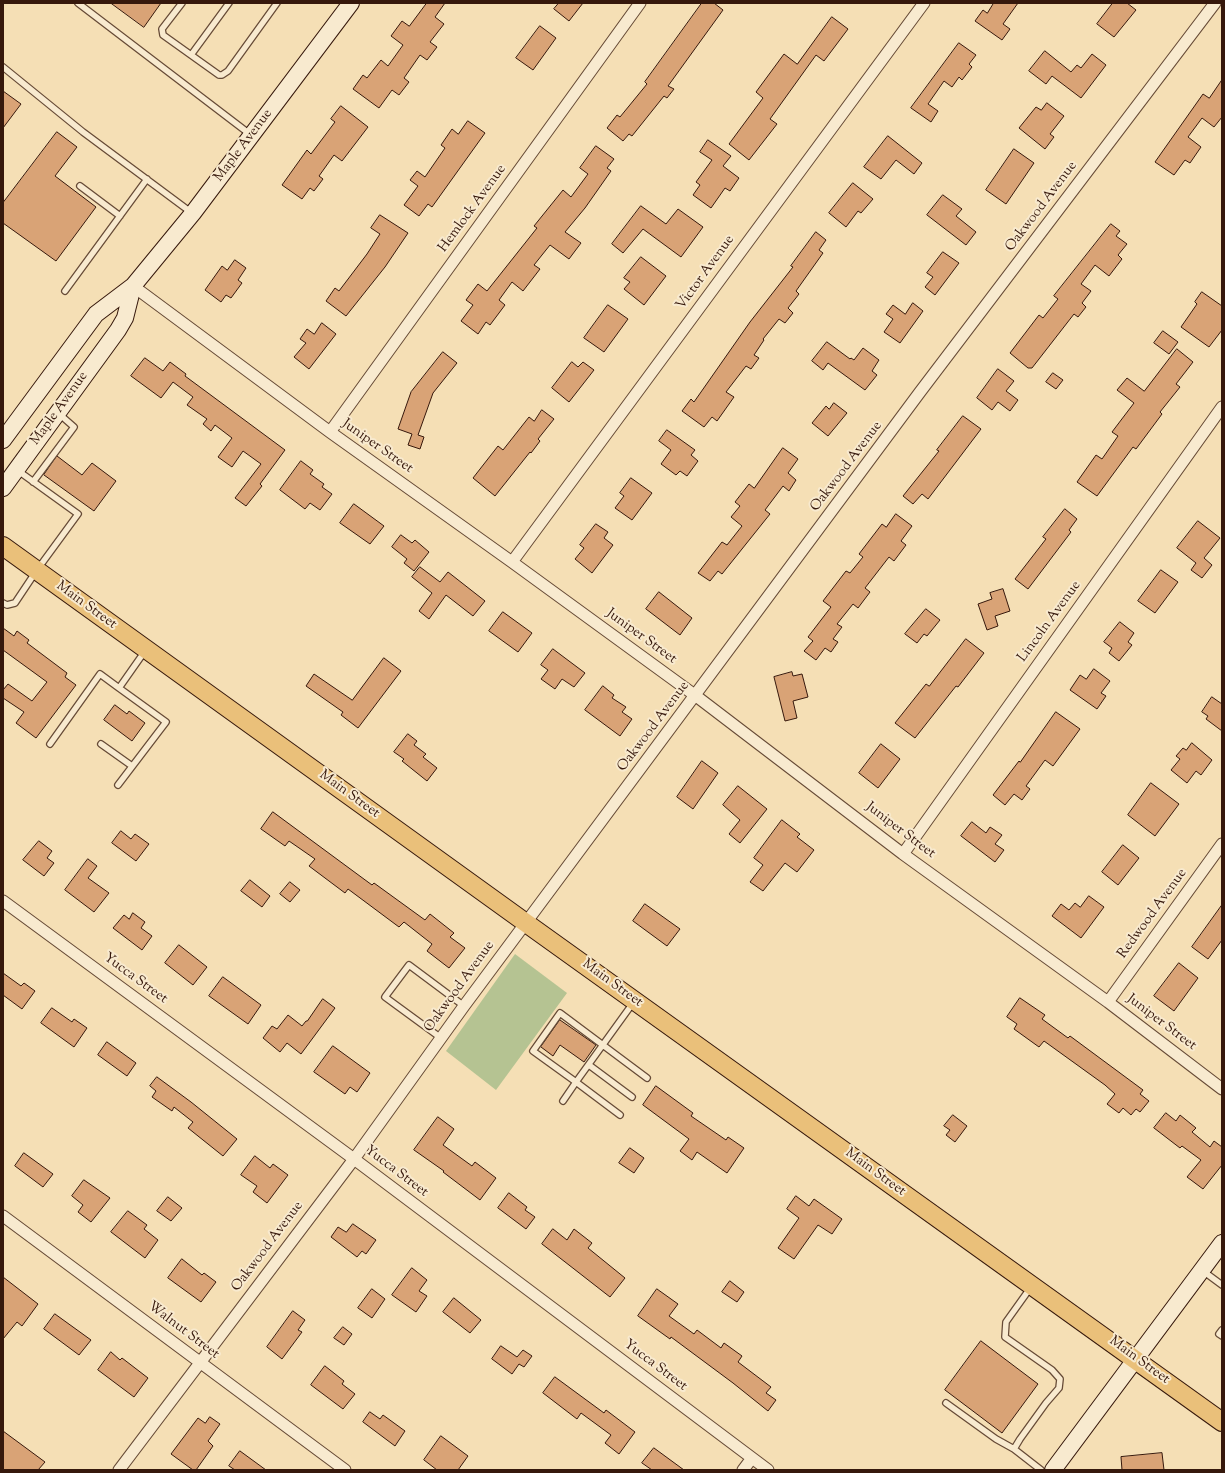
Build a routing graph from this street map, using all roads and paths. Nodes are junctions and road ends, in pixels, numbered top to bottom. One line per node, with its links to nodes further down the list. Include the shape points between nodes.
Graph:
1 (78, 3): 11 (lane)
2 (182, 3): 9 (lane, via 162,29 163,35)
3 (229, 3): 9 (lane)
4 (277, 3): 9 (lane, via 228,71 222,75)
5 (351, 3): 11 (street, Maple Avenue)
6 (640, 3): 20 (street, Hemlock Avenue)
7 (924, 3): 26 (street, Victor Avenue)
8 (1215, 3): 31 (street, Oakwood Avenue, via 920,392)
9 (191, 55)
10 (3, 67): 12 (lane, via 83,132)
11 (252, 135): 14 (street, Maple Avenue)
12 (147, 179): 14 (lane); 15 (lane)
13 (80, 186): 15 (lane)
14 (193, 213): 16 (street, Maple Avenue)
15 (120, 216): 17 (lane)
16 (133, 286): 19 (street, Maple Avenue, via 125,318 118,330); 20 (street, Juniper Street); 21 (street, Maple Avenue, via 96,314)
17 (65, 291)
18 (1222, 407): 37 (street, Lincoln Avenue)
19 (58, 413): 22 (street, Maple Avenue); 23 (lane, via 74,427)
20 (330, 432): 26 (street, Juniper Street)
21 (3, 440)
22 (16, 470): 23 (lane); 24 (street, Maple Avenue)
23 (33, 482): 27 (lane, via 78,514)
24 (3, 488)
25 (3, 546): 27 (main road, Main Street)
26 (512, 562): 31 (street, Juniper Street)
27 (37, 570): 28 (lane, via 15,603); 29 (main road, Main Street)
28 (3, 603)
29 (146, 649): 30 (lane); 39 (main road, Main Street)
30 (120, 688): 32 (lane, via 100,674); 34 (lane, via 166,722)
31 (696, 696): 37 (street, Juniper Street); 39 (street, Oakwood Avenue)
32 (50, 744)
33 (101, 744): 34 (lane)
34 (132, 766): 35 (lane)
35 (118, 785)
36 (1222, 844): 41 (street, Redwood Avenue)
37 (903, 854): 41 (street, Juniper Street)
38 (3, 901): 52 (street, Yucca Street)
39 (526, 923): 40 (main road, Main Street); 42 (street, Oakwood Avenue)
40 (634, 1001): 44 (lane); 56 (main road, Main Street)
41 (1108, 1002): 48 (street, Juniper Street)
42 (464, 1006): 43 (street, Oakwood Avenue); 43 (lane, via 408,965 385,997)
43 (441, 1038): 52 (street, Oakwood Avenue)
44 (603, 1046): 45 (lane); 46 (lane); 47 (lane, via 560,1014 533,1051)
45 (590, 1065): 47 (lane); 49 (lane)
46 (647, 1078)
47 (576, 1082): 50 (lane); 51 (lane)
48 (1222, 1089)
49 (632, 1097)
50 (563, 1101)
51 (620, 1115)
52 (354, 1159): 61 (street, Oakwood Avenue); 65 (street, Yucca Street)
53 (3, 1216): 61 (street, Walnut Street)
54 (1222, 1243): 55 (street)
55 (1202, 1270): 57 (lane); 60 (street)
56 (1032, 1285): 60 (main road, Main Street); 64 (lane, via 1006,1322 1005,1337 1052,1370 1060,1379 1059,1388)
57 (1222, 1285)
58 (1222, 1330): 59 (lane, via 1219,1334)
59 (1222, 1336)
60 (1135, 1358): 63 (main road, Main Street); 71 (street)
61 (199, 1362): 66 (street, Oakwood Avenue); 67 (street, Walnut Street)
62 (946, 1403): 64 (lane)
63 (1222, 1422)
64 (1014, 1449): 70 (lane)
65 (752, 1458): 68 (street); 69 (street, Yucca Street)
66 (119, 1470)
67 (345, 1470)
68 (743, 1470)
69 (768, 1470)
70 (1041, 1470)
71 (1052, 1470)

